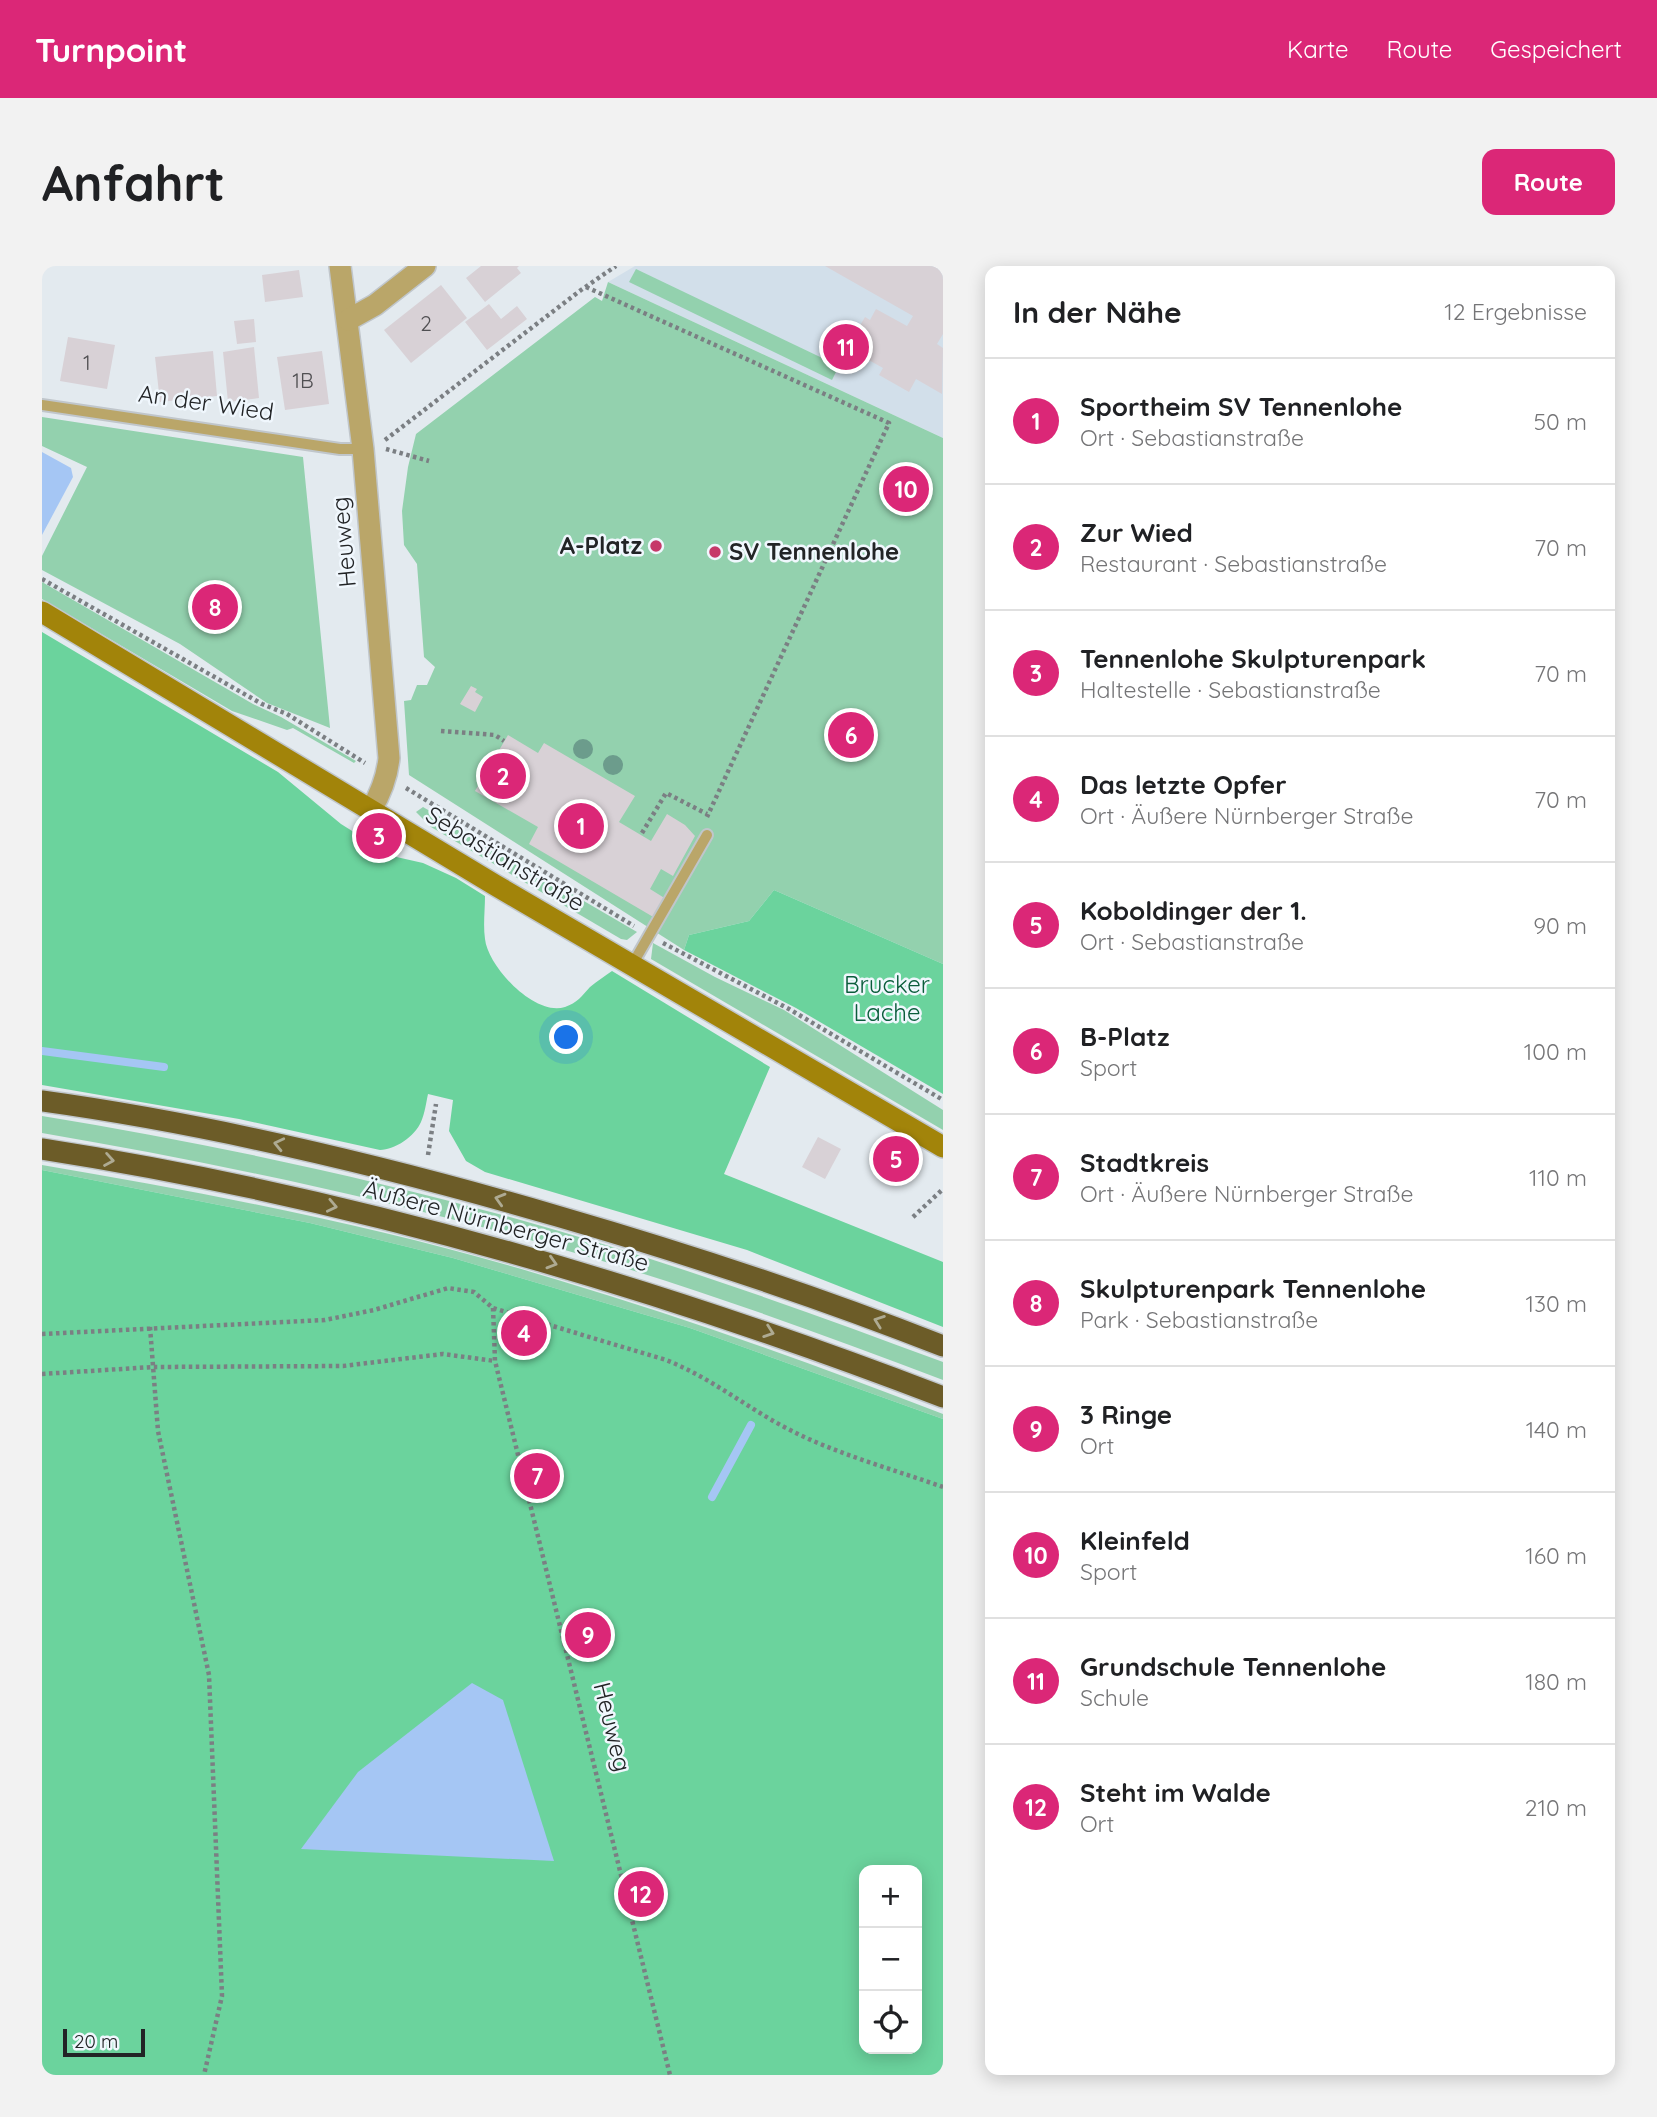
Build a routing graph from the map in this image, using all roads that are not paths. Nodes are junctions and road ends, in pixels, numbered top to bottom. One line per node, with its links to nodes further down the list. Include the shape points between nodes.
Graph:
1 (340, 266): 3 (street, Heuweg)
2 (425, 266): 3 (street)
3 (348, 320): 5 (street, Heuweg)
4 (42, 405): 5 (lane, An der Wied)
5 (363, 449): 7 (street, Heuweg, via 389,758 387,776)
6 (42, 612): 7 (street, Sebastianstraße)
7 (371, 810): 9 (street, Sebastianstraße)
8 (707, 835): 9 (lane)
9 (632, 965): 11 (street, Sebastianstraße)
10 (42, 1101): 13 (highway, Äußere Nürnberger Straße, one-way to 10, via 715,1263 425,1178 263,1140)
11 (943, 1147)
12 (42, 1149): 14 (highway, Äußere Nürnberger Straße, one-way to 14, via 350,1210 524,1254 715,1313)
13 (943, 1346)
14 (943, 1397)

